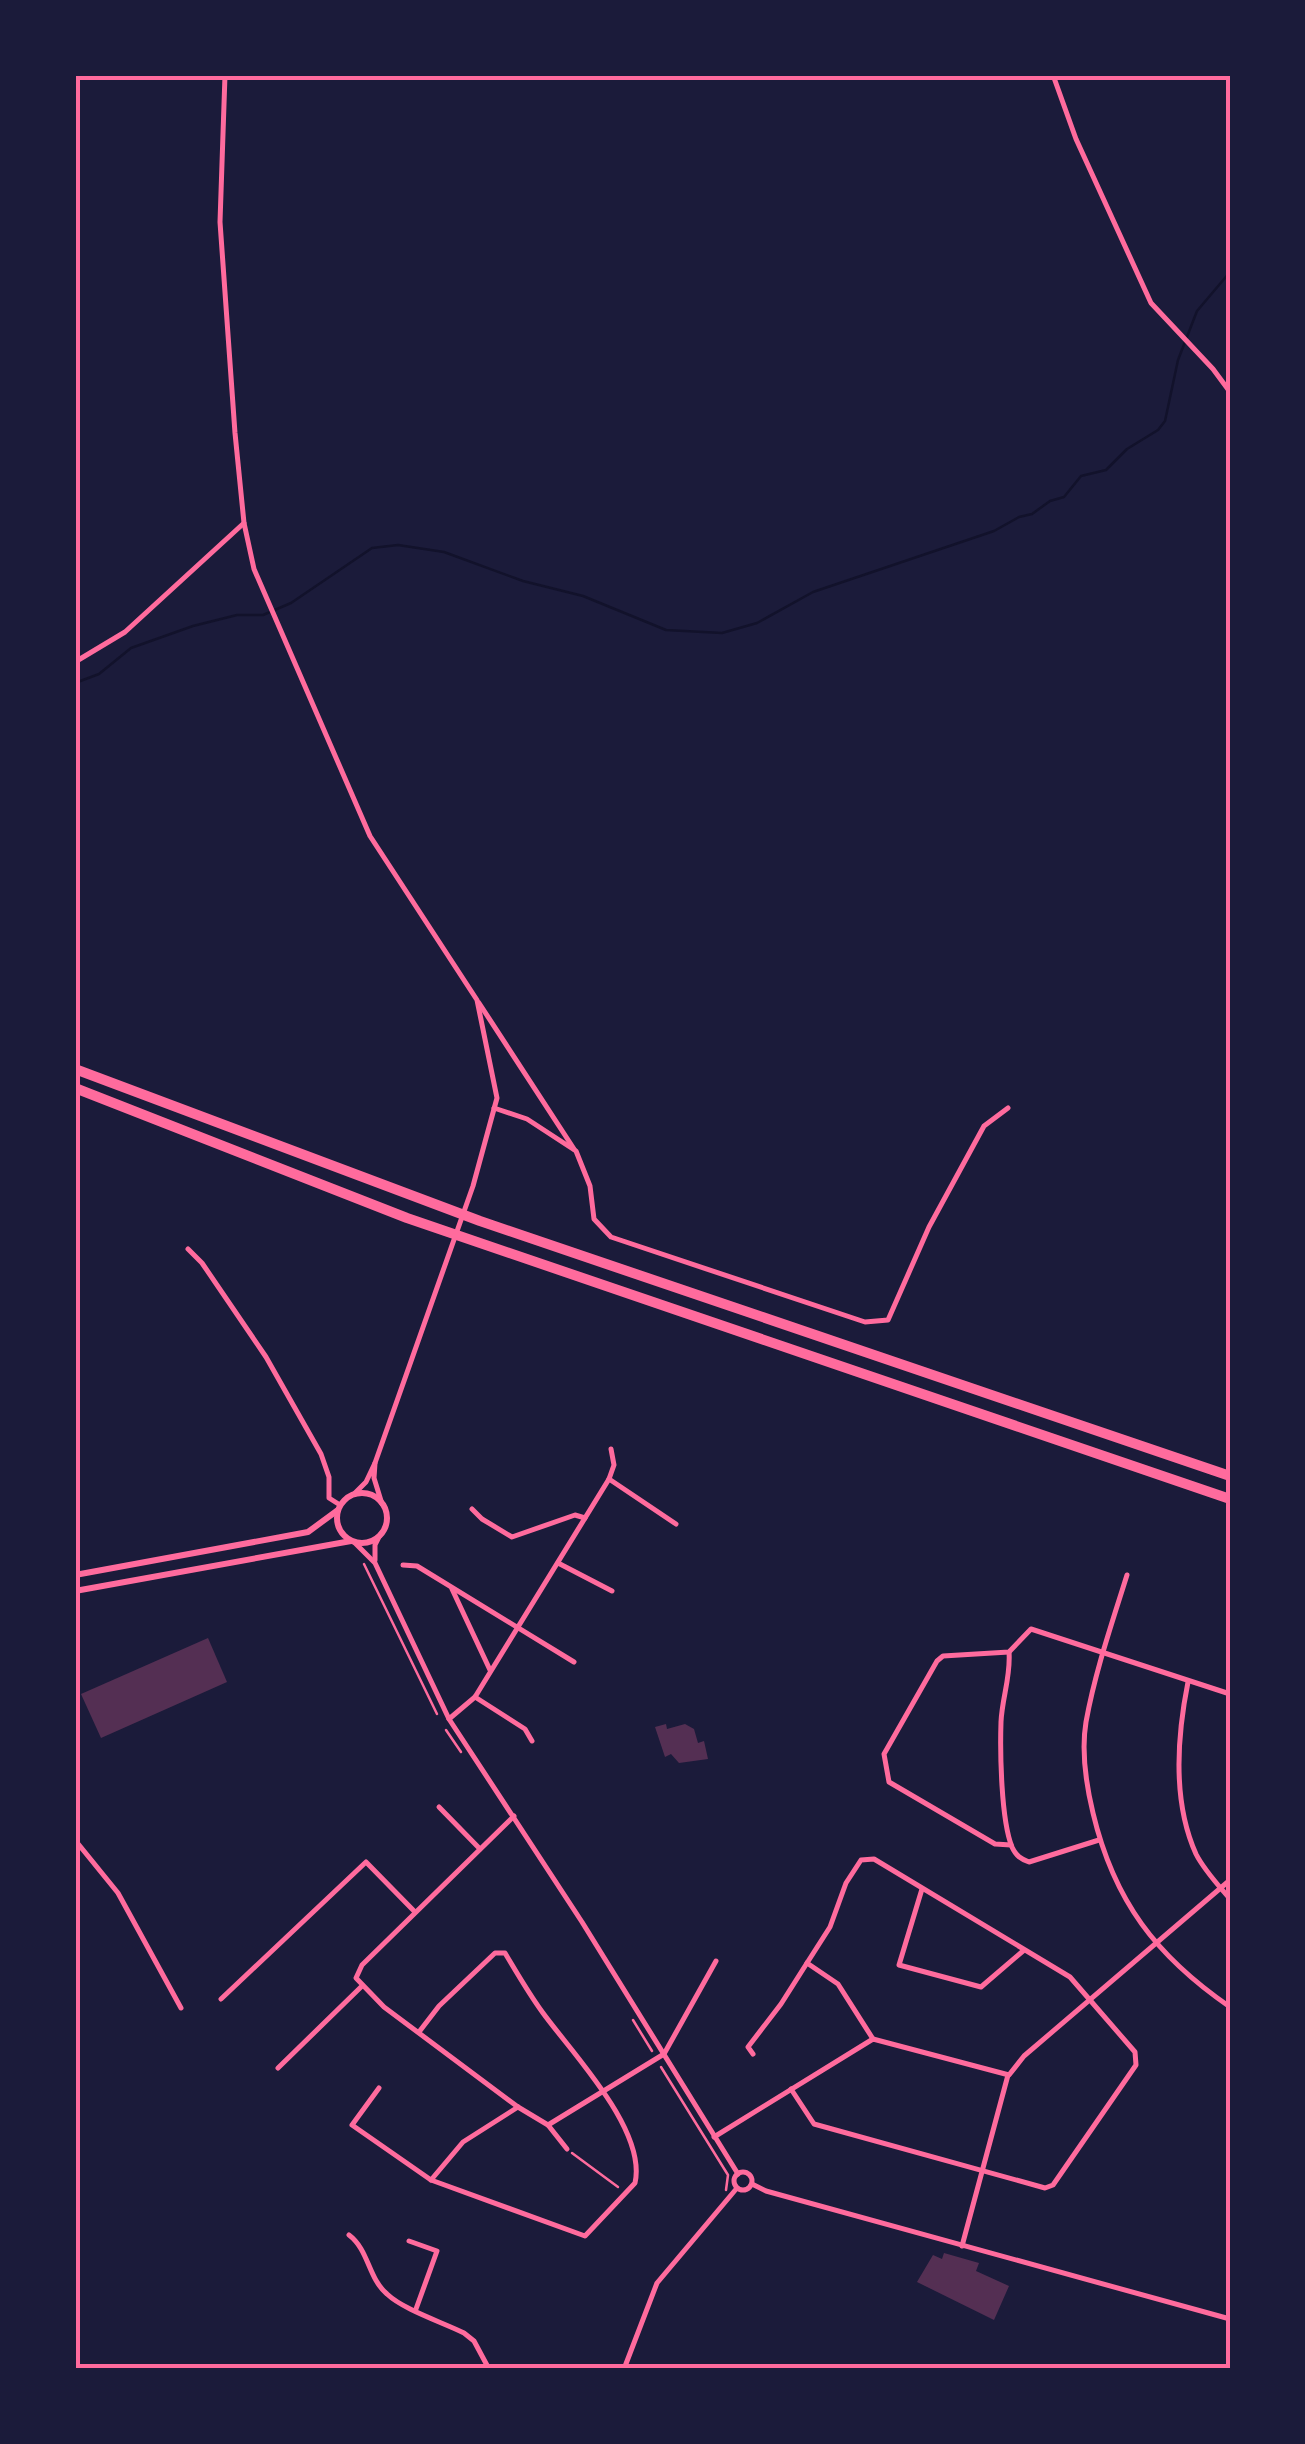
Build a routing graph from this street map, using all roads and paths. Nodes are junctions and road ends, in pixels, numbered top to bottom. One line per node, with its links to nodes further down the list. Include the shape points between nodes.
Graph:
1 (225, 75): 4 (street, via 220,222)
2 (1054, 75): 3 (street, via 1151,303)
3 (1230, 392)
4 (244, 523): 5 (street, via 126,632); 6 (street, via 254,569 370,836)
5 (75, 662)
6 (477, 1000): 9 (street); 11 (street)
7 (75, 1069): 15 (highway, via 517,1234)
8 (75, 1088): 18 (highway, via 407,1218)
9 (494, 1108): 11 (street, via 527,1119); 14 (street)
10 (1008, 1108): 11 (street, via 984,1126 888,1320 865,1322 611,1237 594,1219)
11 (576, 1152)
12 (188, 1249): 20 (street, via 266,1357 321,1454 329,1498)
13 (611, 1448): 16 (street)
14 (375, 1463): 17 (street); 19 (street)
15 (1230, 1476)
16 (609, 1479): 22 (street); 23 (street)
17 (354, 1494): 19 (street, via 372,1495); 20 (street)
18 (1230, 1499)
19 (382, 1504): 24 (street, via 387,1521)
20 (339, 1508): 25 (street, via 338,1528); 30 (street, via 308,1532)
21 (472, 1509): 22 (street, via 512,1537 575,1515)
22 (584, 1518): 27 (street)
23 (676, 1524)
24 (380, 1536): 25 (street); 26 (street)
25 (352, 1542): 26 (street); 32 (street)
26 (376, 1563): 42 (street)
27 (558, 1563): 33 (street); 34 (street)
28 (403, 1565): 31 (street)
29 (1128, 1575): 36 (street)
30 (75, 1576)
31 (451, 1586): 34 (street); 38 (street)
32 (75, 1591)
33 (612, 1591)
34 (518, 1627): 37 (street); 38 (street)
35 (1009, 1652): 36 (street, via 1031,1629); 48 (street, via 1001,1719); 48 (street, via 942,1656 884,1754 884,1770 889,1782 995,1844)
36 (1103, 1653): 39 (street); 47 (street, via 1085,1726 1086,1784)
37 (574, 1662)
38 (491, 1672): 41 (street)
39 (1188, 1680): 40 (street); 51 (street, via 1179,1726 1186,1822 1197,1857)
40 (1230, 1694)
41 (475, 1698): 42 (street); 43 (street, via 525,1729)
42 (449, 1719): 45 (street)
43 (532, 1741)
44 (438, 1807): 49 (street)
45 (514, 1816): 49 (street); 66 (street)
46 (75, 1840): 63 (street, via 118,1894)
47 (1099, 1840): 48 (street, via 1029,1862); 55 (street, via 1128,1907)
48 (1011, 1846)
49 (480, 1849): 54 (street)
50 (1230, 1880): 51 (street)
51 (1220, 1888): 53 (street); 55 (street)
52 (922, 1889): 56 (street); 56 (street, via 900,1965 980,1988); 58 (street, via 874,1859 860,1860)
53 (1230, 1899)
54 (416, 1912): 59 (street, via 357,1971); 60 (street, via 366,1862)
55 (1154, 1942): 61 (street); 62 (street)
56 (1022, 1951): 61 (street, via 1070,1977)
57 (716, 1961): 66 (street)
58 (807, 1962): 65 (street, via 838,1984); 67 (street, via 753,2038)
59 (362, 1986): 64 (street); 68 (street)
60 (221, 1999)
61 (1089, 1999): 69 (street); 77 (street, via 1135,2052 1136,2066 1052,2185)
62 (1230, 2007)
63 (182, 2008)
64 (419, 2032): 72 (street, via 494,1952 505,1952); 73 (street)
65 (874, 2039): 69 (street); 71 (street)
66 (664, 2054): 72 (street); 75 (street)
67 (753, 2054)
68 (278, 2068)
69 (1008, 2074): 77 (street)
70 (379, 2088): 79 (street, via 352,2125)
71 (791, 2090): 75 (street); 77 (street, via 814,2124)
72 (602, 2092): 74 (street); 82 (street, via 630,2140 637,2175)
73 (518, 2107): 74 (street); 79 (street, via 463,2142)
74 (548, 2124): 76 (street)
75 (714, 2137): 78 (street)
76 (567, 2150): 82 (path)
77 (984, 2170): 85 (street)
78 (738, 2174): 80 (street, via 750,2174); 81 (street)
79 (431, 2180): 82 (street, via 585,2236)
80 (752, 2184): 81 (street); 85 (street)
81 (737, 2188): 89 (street, via 657,2282)
82 (628, 2194)
83 (349, 2235): 86 (street, via 361,2244 387,2294)
84 (409, 2240): 86 (street, via 437,2251)
85 (962, 2246): 87 (street)
86 (416, 2310): 88 (street, via 474,2341)
87 (1230, 2320)
88 (489, 2369)
89 (624, 2369)

